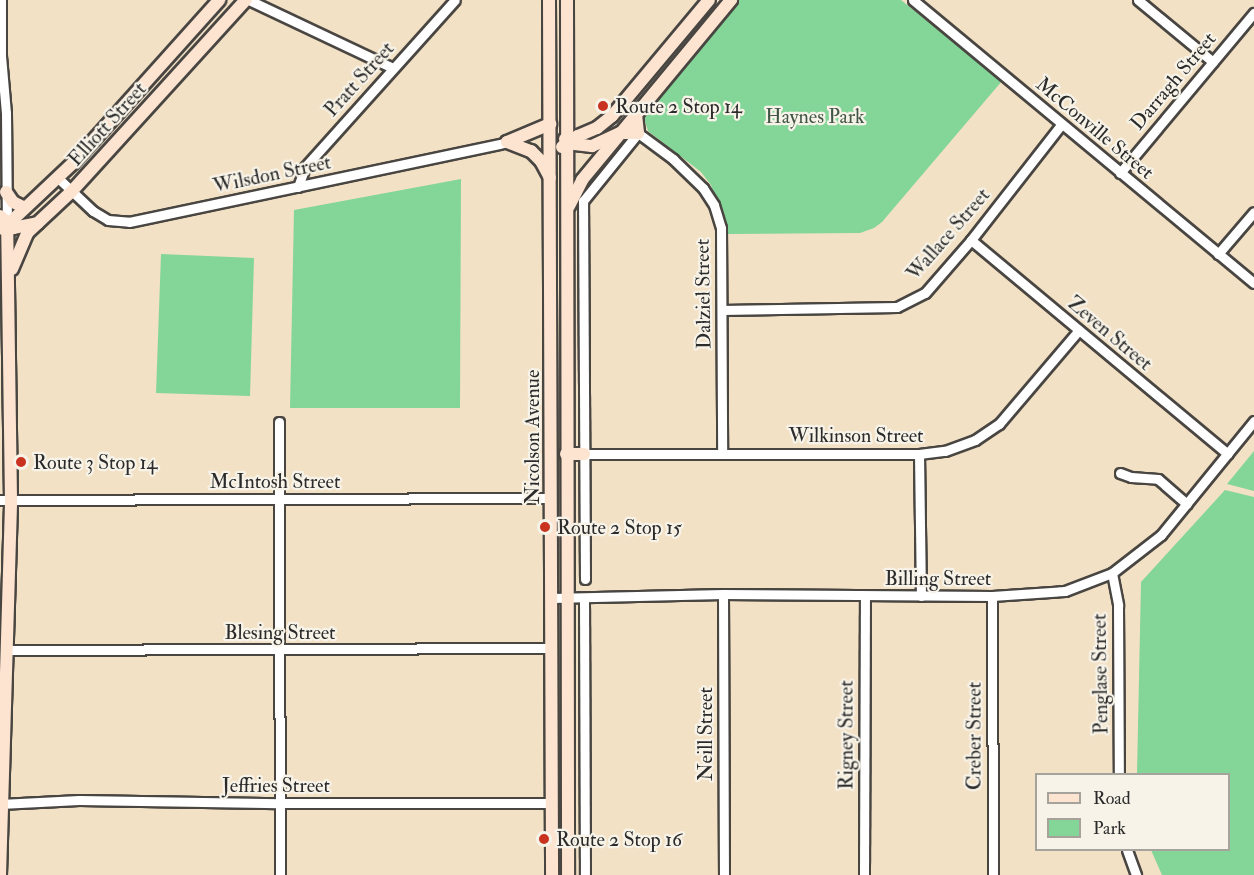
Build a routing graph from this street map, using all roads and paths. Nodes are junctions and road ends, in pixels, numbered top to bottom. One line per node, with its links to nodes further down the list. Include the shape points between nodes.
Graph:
1 (1, 0): 12 (street)
2 (219, 0): 27 (main road, Elliott Street)
3 (247, 0): 14 (street); 31 (main road, Elliott Street)
4 (455, 0): 14 (street, Pratt Street)
5 (549, 0): 16 (main road, Nicolson Avenue)
6 (567, 0): 17 (main road, Nicolson Avenue)
7 (709, 0): 21 (main road, via 612,116)
8 (731, 0): 18 (main road)
9 (914, 0): 20 (street, McConville Street)
10 (1138, 0): 13 (street)
11 (1254, 13): 13 (street, Darragh Street)
12 (1, 56): 15 (street); 30 (street)
13 (1213, 62): 26 (street, Darragh Street)
14 (393, 68): 29 (street, Pratt Street, via 305,167)
15 (0, 73)
16 (551, 105): 19 (main road, Nicolson Avenue); 25 (main road)
17 (566, 112): 21 (main road); 25 (main road, Nicolson Avenue)
18 (636, 114): 22 (main road); 23 (main road)
19 (550, 124): 24 (main road); 28 (main road, Nicolson Avenue)
20 (1061, 125): 26 (street, McConville Street); 38 (street, Wallace Street)
21 (585, 133): 25 (main road)
22 (620, 133): 23 (main road); 25 (main road, via 592,146); 35 (main road, via 582,180)
23 (638, 133): 42 (street, Dalziel Street, via 673,159 703,188 714,205 722,247); 50 (street, via 583,201)
24 (507, 142): 28 (main road, via 531,151); 29 (street, Wilsdon Street)
25 (566, 143): 32 (main road, via 557,156); 35 (main road, Nicolson Avenue)
26 (1120, 173): 39 (street, McConville Street)
27 (58, 178): 31 (street, Wilsdon Street); 33 (main road, Elliott Street)
28 (551, 181): 32 (main road, Nicolson Avenue)
29 (298, 188): 31 (street, Wilsdon Street, via 129,222 108,220)
30 (6, 192): 33 (main road, via 13,202); 37 (street)
31 (72, 192): 36 (main road, Elliott Street)
32 (552, 197): 44 (main road, Nicolson Avenue)
33 (25, 208): 37 (main road, Elliott Street)
34 (1254, 212): 39 (street)
35 (566, 214): 45 (main road, Nicolson Avenue)
36 (42, 222): 37 (main road, via 13,228); 40 (main road, Elliott Street, via 27,233)
37 (2, 224): 40 (main road)
38 (971, 240): 42 (street, Wallace Street, via 925,293 897,307); 43 (street, Zeven Street)
39 (1218, 254): 41 (street, McConville Street)
40 (9, 280): 56 (main road)
41 (1254, 284)
42 (722, 310): 48 (street, Dalziel Street)
43 (1079, 330): 51 (street, Wilkinson Street, via 999,424 975,440 945,451); 52 (street, Zeven Street)
44 (552, 366): 45 (main road); 54 (main road, Nicolson Avenue)
45 (566, 366): 49 (main road, Nicolson Avenue)
46 (1254, 421): 52 (street, Billing Street)
47 (279, 422): 55 (street)
48 (722, 453): 50 (street, Wilkinson Street); 51 (street, Wilkinson Street)
49 (566, 454): 50 (main road); 65 (main road, Nicolson Avenue)
50 (584, 454): 59 (street)
51 (920, 454): 62 (street)
52 (1228, 454): 57 (street, Billing Street)
53 (1120, 473): 57 (street, via 1158,479)
54 (551, 498): 55 (street, McIntosh Street); 64 (main road, Nicolson Avenue)
55 (280, 499): 56 (street, McIntosh Street); 69 (street)
56 (6, 500): 68 (main road)
57 (1187, 504): 58 (street, Billing Street, via 1161,536)
58 (1112, 573): 63 (street, Billing Street, via 1065,591); 70 (street, Penglase Street, via 1118,605)
59 (585, 579)
60 (723, 594): 61 (street, Billing Street); 66 (street, Billing Street); 80 (street, Neill Street)
61 (865, 596): 62 (street, Billing Street); 81 (street, Rigney Street)
62 (921, 596): 63 (street, Billing Street)
63 (992, 596): 82 (street, Creber Street)
64 (552, 598): 65 (street, Billing Street); 67 (main road, Nicolson Avenue)
65 (567, 598): 66 (street, Billing Street); 78 (main road, Nicolson Avenue)
66 (584, 598): 79 (street)
67 (552, 648): 69 (street, Blesing Street); 71 (main road, Nicolson Avenue)
68 (8, 650): 69 (street, Blesing Street); 73 (main road)
69 (280, 650): 72 (street)
70 (1119, 773)
71 (552, 802): 72 (street, Jeffries Street); 77 (main road, Nicolson Avenue)
72 (280, 803): 73 (street, Jeffries Street, via 79,800); 76 (street)
73 (2, 804): 75 (main road)
74 (1128, 851): 83 (street)
75 (0, 875)
76 (280, 875)
77 (552, 875)
78 (568, 875)
79 (585, 875)
80 (724, 875)
81 (864, 875)
82 (993, 875)
83 (1136, 875)

